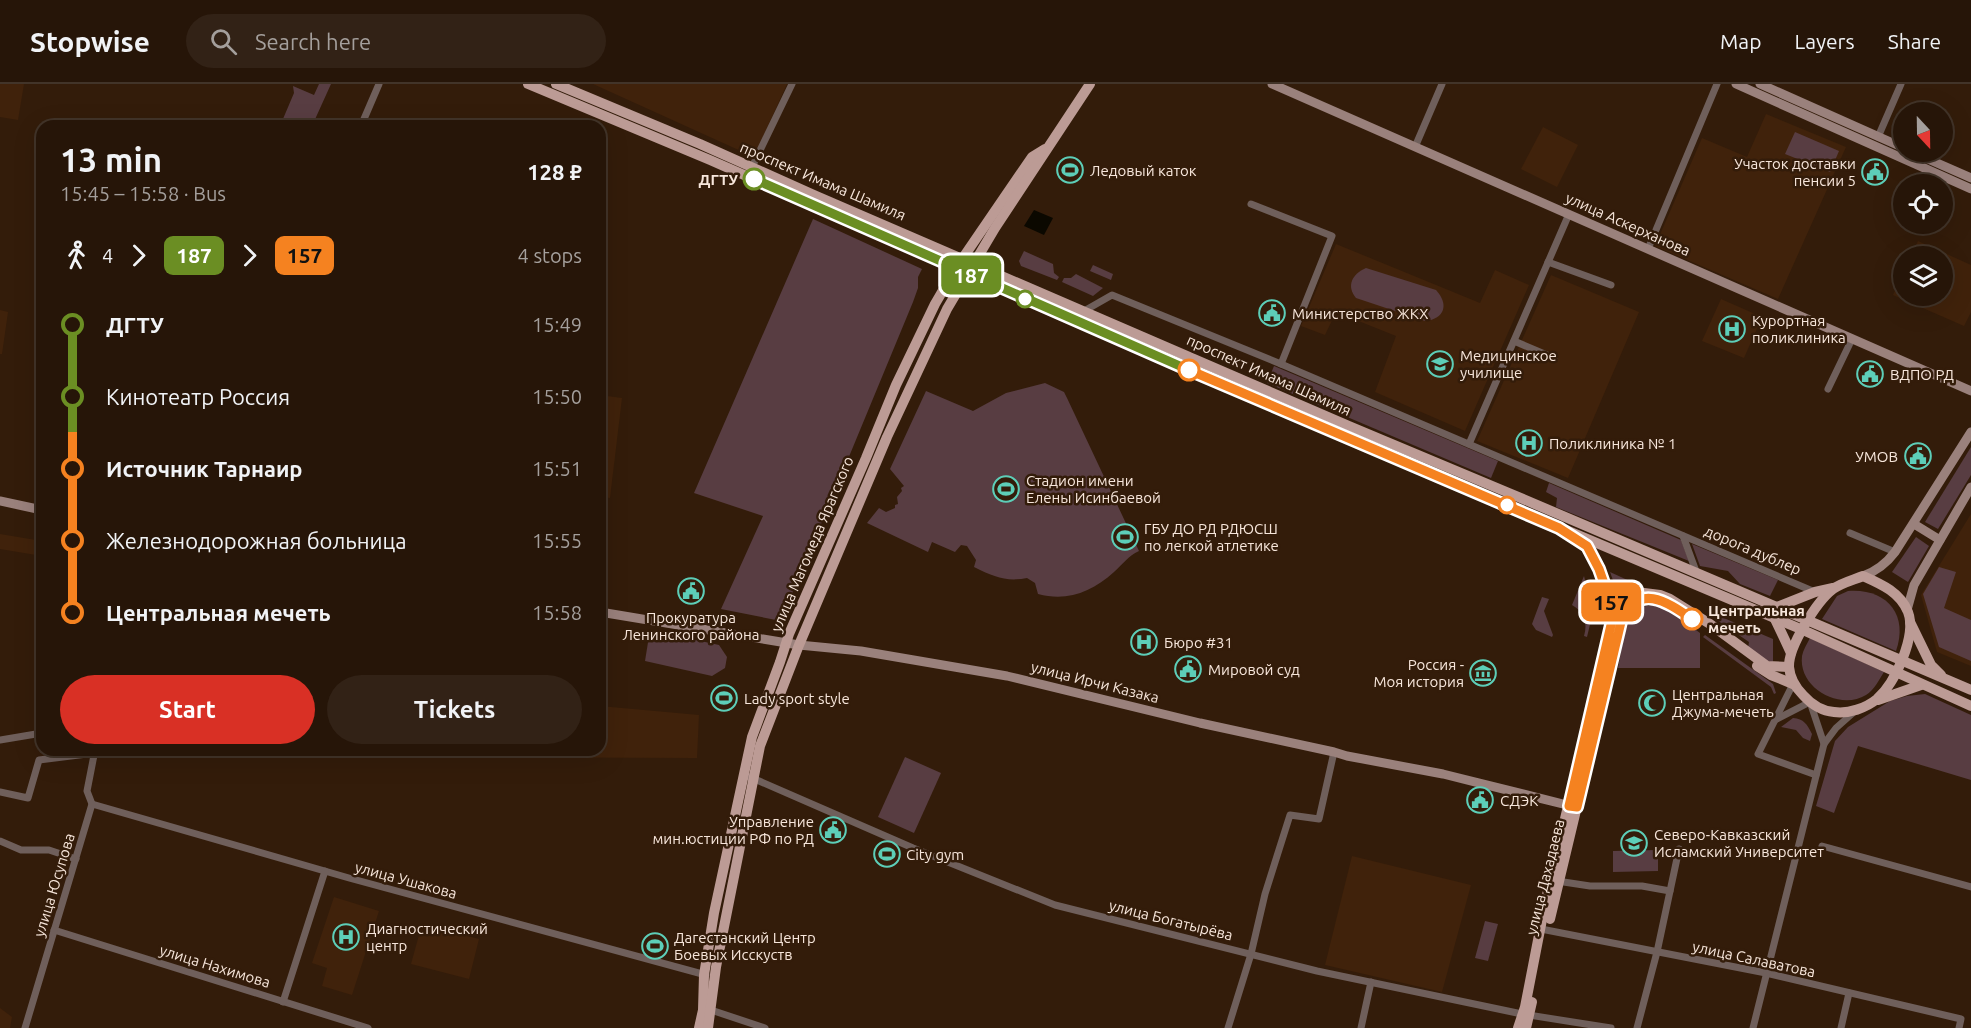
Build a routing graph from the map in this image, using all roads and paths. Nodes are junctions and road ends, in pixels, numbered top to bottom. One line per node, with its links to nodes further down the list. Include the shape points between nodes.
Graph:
1 (379, 84): 12 (street)
2 (556, 84): 18 (main road, проспект Имама Шамиля)
3 (792, 84): 18 (street)
4 (1090, 84): 16 (main road, улица Магомеда Ярагского)
5 (1272, 84): 15 (main road, улица Аскерханова)
6 (1442, 84): 15 (street)
7 (1717, 84): 23 (street)
8 (1736, 84): 20 (main road)
9 (1760, 84): 13 (main road)
10 (1900, 84): 13 (street)
11 (531, 85): 27 (main road, проспект Имама Шамиля)
12 (364, 120)
13 (1878, 136): 14 (main road)
14 (1893, 143)
15 (1415, 147): 22 (main road, улица Аскерханова)
16 (1046, 149): 24 (main road, улица Магомеда Ярагского, via 1032,158); 26 (main road, улица Магомеда Ярагского)
17 (1935, 162): 19 (main road)
18 (752, 167): 24 (main road, проспект Имама Шамиля)
19 (1971, 178)
20 (1971, 189)
21 (1251, 204): 34 (street, via 1332,236)
22 (1569, 214): 23 (main road, улица Аскерханова); 25 (street)
23 (1648, 249): 31 (main road, улица Аскерханова)
24 (963, 258): 26 (main road, проспект Имама Шамиля); 27 (main road, улица Магомеда Ярагского)
25 (1548, 262): 29 (street); 32 (street)
26 (974, 264): 28 (main road, улица Магомеда Ярагского); 30 (main road, проспект Имама Шамиля)
27 (956, 268): 28 (main road, проспект Имама Шамиля); 58 (main road, улица Магомеда Ярагского, via 896,385)
28 (968, 274): 43 (main road, проспект Имама Шамиля); 59 (main road, улица Магомеда Ярагского, via 924,354)
29 (1611, 285)
30 (1084, 311): 34 (street, дорога дублер, via 1112,295); 48 (main road, проспект Имама Шамиля)
31 (1852, 339): 35 (street); 36 (main road, улица Аскерханова)
32 (1514, 341): 33 (street); 38 (street)
33 (1554, 358)
34 (1281, 364): 38 (street, дорога дублер)
35 (1828, 389)
36 (1971, 391)
37 (1971, 432): 42 (main road)
38 (1469, 444): 45 (street, дорога дублер)
39 (1971, 487): 46 (main road)
40 (0, 501): 41 (main road)
41 (36, 509)
42 (1914, 524): 46 (main road); 47 (main road)
43 (1559, 528): 53 (main road, via 1587,546); 56 (main road, проспект Имама Шамиля)
44 (1850, 533): 47 (street)
45 (1681, 535): 48 (street); 51 (street, дорога дублер)
46 (1940, 540): 55 (main road, via 1914,585)
47 (1895, 552): 49 (main road, via 1874,572)
48 (1697, 574): 52 (main road, проспект Имама Шамиля)
49 (1863, 576): 50 (main road); 55 (main road, via 1890,589)
50 (1834, 588): 51 (main road); 57 (main road)
51 (1815, 592): 52 (main road)
52 (1777, 607): 57 (main road, проспект Имама Шамиля)
53 (1614, 612): 62 (main road, via 1630,598 1644,593 1660,595 1710,624 1767,666); 83 (main road, улица Дахадаева)
54 (606, 613): 58 (main road, улица Ирчи Казака)
55 (1909, 615): 61 (main road, via 1908,643); 64 (main road, via 1931,664)
56 (1776, 619): 57 (main road, проспект Имама Шамиля); 60 (main road)
57 (1806, 625): 60 (main road); 61 (main road, проспект Имама Шамиля); 63 (main road, проспект Имама Шамиля)
58 (786, 642): 59 (main road, улица Ирчи Казака); 80 (main road, улица Магомеда Ярагского, via 752,737)
59 (799, 645): 76 (main road, улица Ирчи Казака, via 861,651 1007,676); 80 (main road, улица Магомеда Ярагского)
60 (1791, 652): 62 (main road)
61 (1902, 660): 63 (main road); 64 (main road, проспект Имама Шамиля)
62 (1789, 667): 65 (main road)
63 (1895, 672): 66 (main road, проспект Имама Шамиля); 68 (main road, via 1887,689)
64 (1946, 680): 67 (main road, проспект Имама Шамиля)
65 (1793, 684): 69 (main road); 72 (street); 83 (main road, улица Дахадаева, via 1771,675 1667,602 1644,598 1632,604 1621,622)
66 (1921, 685): 68 (main road); 70 (main road, проспект Имама Шамиля)
67 (1971, 690)
68 (1875, 701): 71 (main road)
69 (1810, 702): 71 (main road, via 1834,712); 72 (street); 75 (street)
70 (1971, 706)
71 (1856, 710): 75 (street)
72 (1777, 719): 79 (street, via 1758,754)
73 (36, 734): 74 (street)
74 (0, 740)
75 (1824, 744): 79 (street)
76 (1334, 752): 83 (main road, улица Ирчи Казака); 95 (street, via 1319,819 1290,815)
77 (64, 756): 81 (street, via 39,760 28,798)
78 (94, 756): 82 (street, улица Юсупова, via 87,791)
79 (1816, 776): 96 (street)
80 (749, 777): 95 (street, улица Богатырёва, via 1055,905); 97 (main road, улица Магомеда Ярагского)
81 (0, 792)
82 (92, 804): 87 (street, улица Юсупова); 88 (street, улица Ушакова)
83 (1573, 806): 89 (main road, улица Дахадаева)
84 (0, 841): 87 (street, via 21,850 49,850)
85 (1822, 846): 90 (street)
86 (1679, 849): 91 (street)
87 (76, 859): 93 (street, улица Юсупова)
88 (325, 871): 97 (street, улица Ушакова); 100 (street)
89 (1555, 881): 91 (street); 92 (main road, улица Дахадаева)
90 (1971, 887)
91 (1670, 891): 94 (street)
92 (1544, 929): 94 (street, улица Салаватова); 102 (main road, улица Дахадаева)
93 (54, 930): 100 (street, улица Нахимова); 103 (street, улица Юсупова)
94 (1657, 952): 96 (street, улица Салаватова); 113 (street)
95 (1251, 954): 98 (street, улица Богатырёва); 108 (street)
96 (1766, 973): 99 (street, улица Салаватова); 114 (street)
97 (709, 976): 101 (main road, улица Магомеда Ярагского)
98 (1371, 982): 102 (street, улица Богатырёва); 109 (street)
99 (1849, 993): 115 (street); 116 (street, улица Салаватова, via 1961,1018)
100 (283, 1002): 104 (street, улица Нахимова)
101 (707, 1009): 105 (main road, улица Магомеда Ярагского); 106 (main road, улица Магомеда Ярагского); 107 (street)
102 (1526, 1015): 110 (main road, улица Дахадаева); 111 (main road, улица Дахадаева); 112 (street, улица Богатырёва)
103 (25, 1028)
104 (368, 1028)
105 (699, 1028)
106 (708, 1028)
107 (765, 1028)
108 (1228, 1028)
109 (1361, 1028)
110 (1518, 1028)
111 (1526, 1028)
112 (1611, 1028)
113 (1637, 1028)
114 (1753, 1028)
115 (1841, 1028)
116 (1959, 1028)

